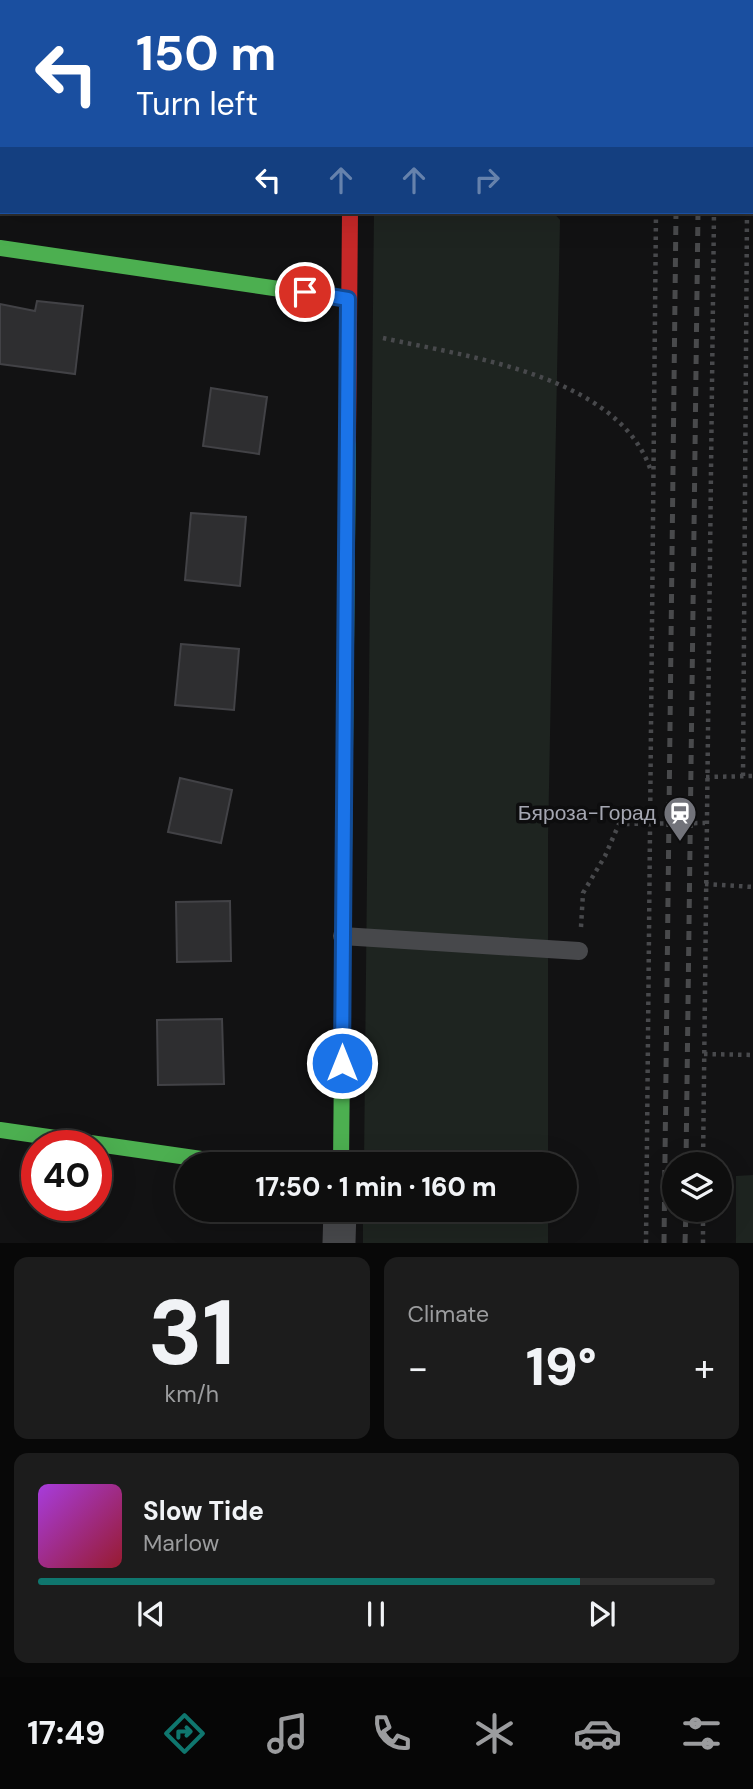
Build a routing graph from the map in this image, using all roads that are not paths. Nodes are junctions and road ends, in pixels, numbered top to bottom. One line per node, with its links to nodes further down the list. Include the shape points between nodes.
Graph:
1 (350, 214): 3 (street)
2 (0, 248): 3 (street)
3 (348, 299): 4 (street)
4 (342, 936): 5 (lane); 7 (street)
5 (579, 951)
6 (0, 1130): 8 (street)
7 (341, 1152)
8 (175, 1155)
9 (340, 1222): 10 (street)
10 (340, 1243)

